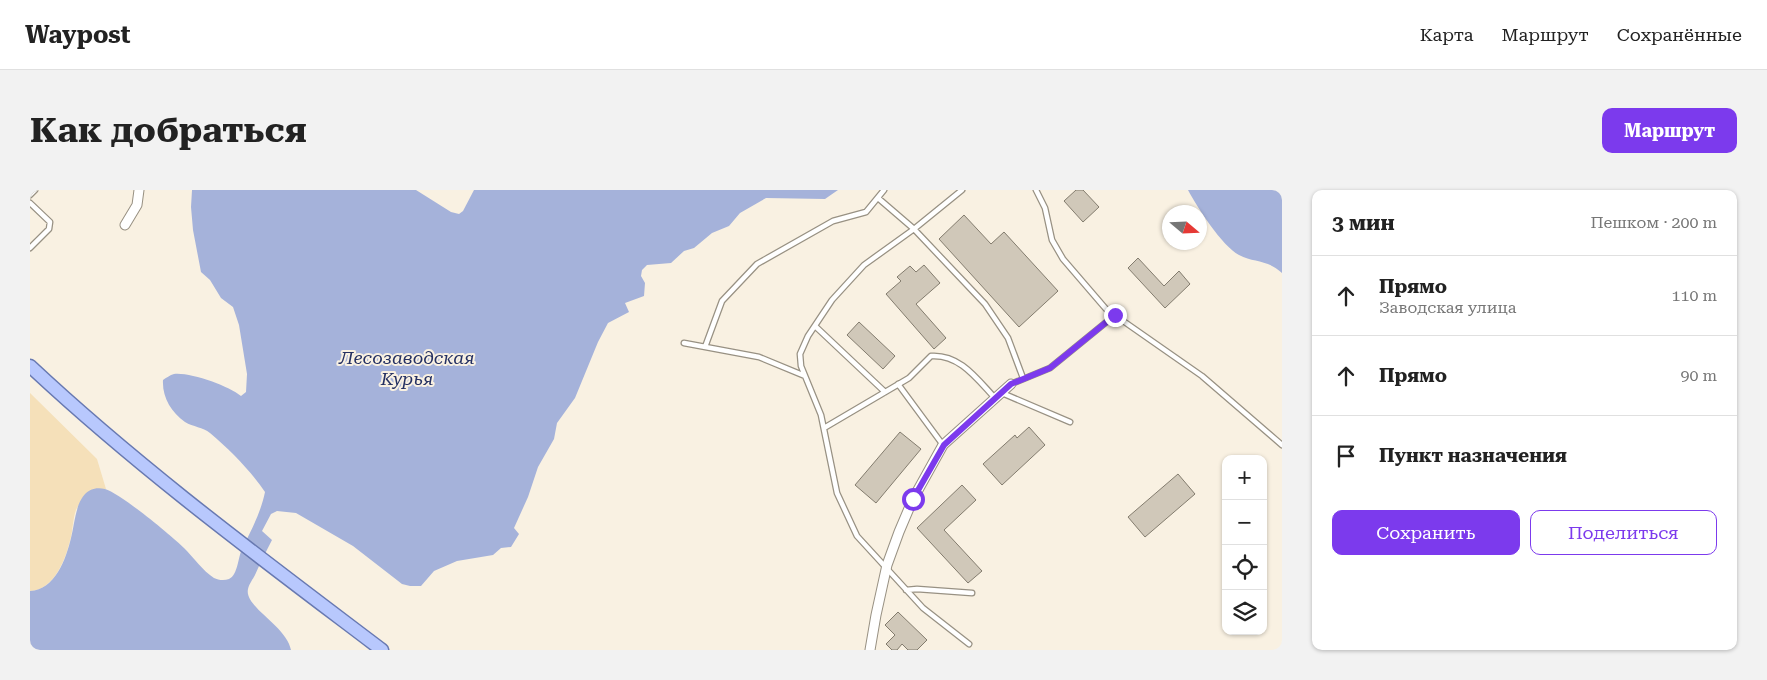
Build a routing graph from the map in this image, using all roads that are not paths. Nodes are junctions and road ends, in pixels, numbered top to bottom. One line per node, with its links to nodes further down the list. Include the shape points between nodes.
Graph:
1 (35, 190): 6 (lane)
2 (139, 190): 9 (street, via 137,205)
3 (884, 190): 7 (lane)
4 (962, 190): 10 (lane)
5 (1036, 190): 12 (lane, via 1045,208 1052,240 1063,259 1106,309)
6 (30, 195)
7 (878, 198): 10 (lane); 15 (lane, via 866,212 833,221 757,264 722,301)
8 (30, 203): 11 (lane, via 50,222 49,229)
9 (125, 225)
10 (914, 229): 13 (lane, via 864,265 832,300); 18 (lane, via 985,304 1008,338)
11 (30, 248)
12 (1115, 315): 18 (lane, via 1050,368); 26 (lane, via 1202,376)
13 (814, 326): 17 (lane, via 800,354); 21 (lane)
14 (684, 343): 15 (lane)
15 (705, 347): 17 (lane, via 759,357)
16 (30, 366): 31 (main road, via 117,444)
17 (805, 376): 24 (lane)
18 (1023, 378): 20 (lane)
19 (898, 384): 21 (lane); 22 (lane, via 909,378 931,356 938,356 963,365); 25 (lane)
20 (1011, 384): 22 (street)
21 (885, 392): 24 (lane)
22 (998, 395): 23 (lane); 25 (street)
23 (1070, 422)
24 (824, 428): 27 (lane, via 837,493 857,536)
25 (944, 445): 27 (street, via 913,499)
26 (1282, 445)
27 (887, 568): 28 (lane); 32 (street)
28 (906, 590): 29 (lane); 30 (lane, via 923,608)
29 (972, 593)
30 (969, 644)
31 (382, 650)
32 (870, 650)

